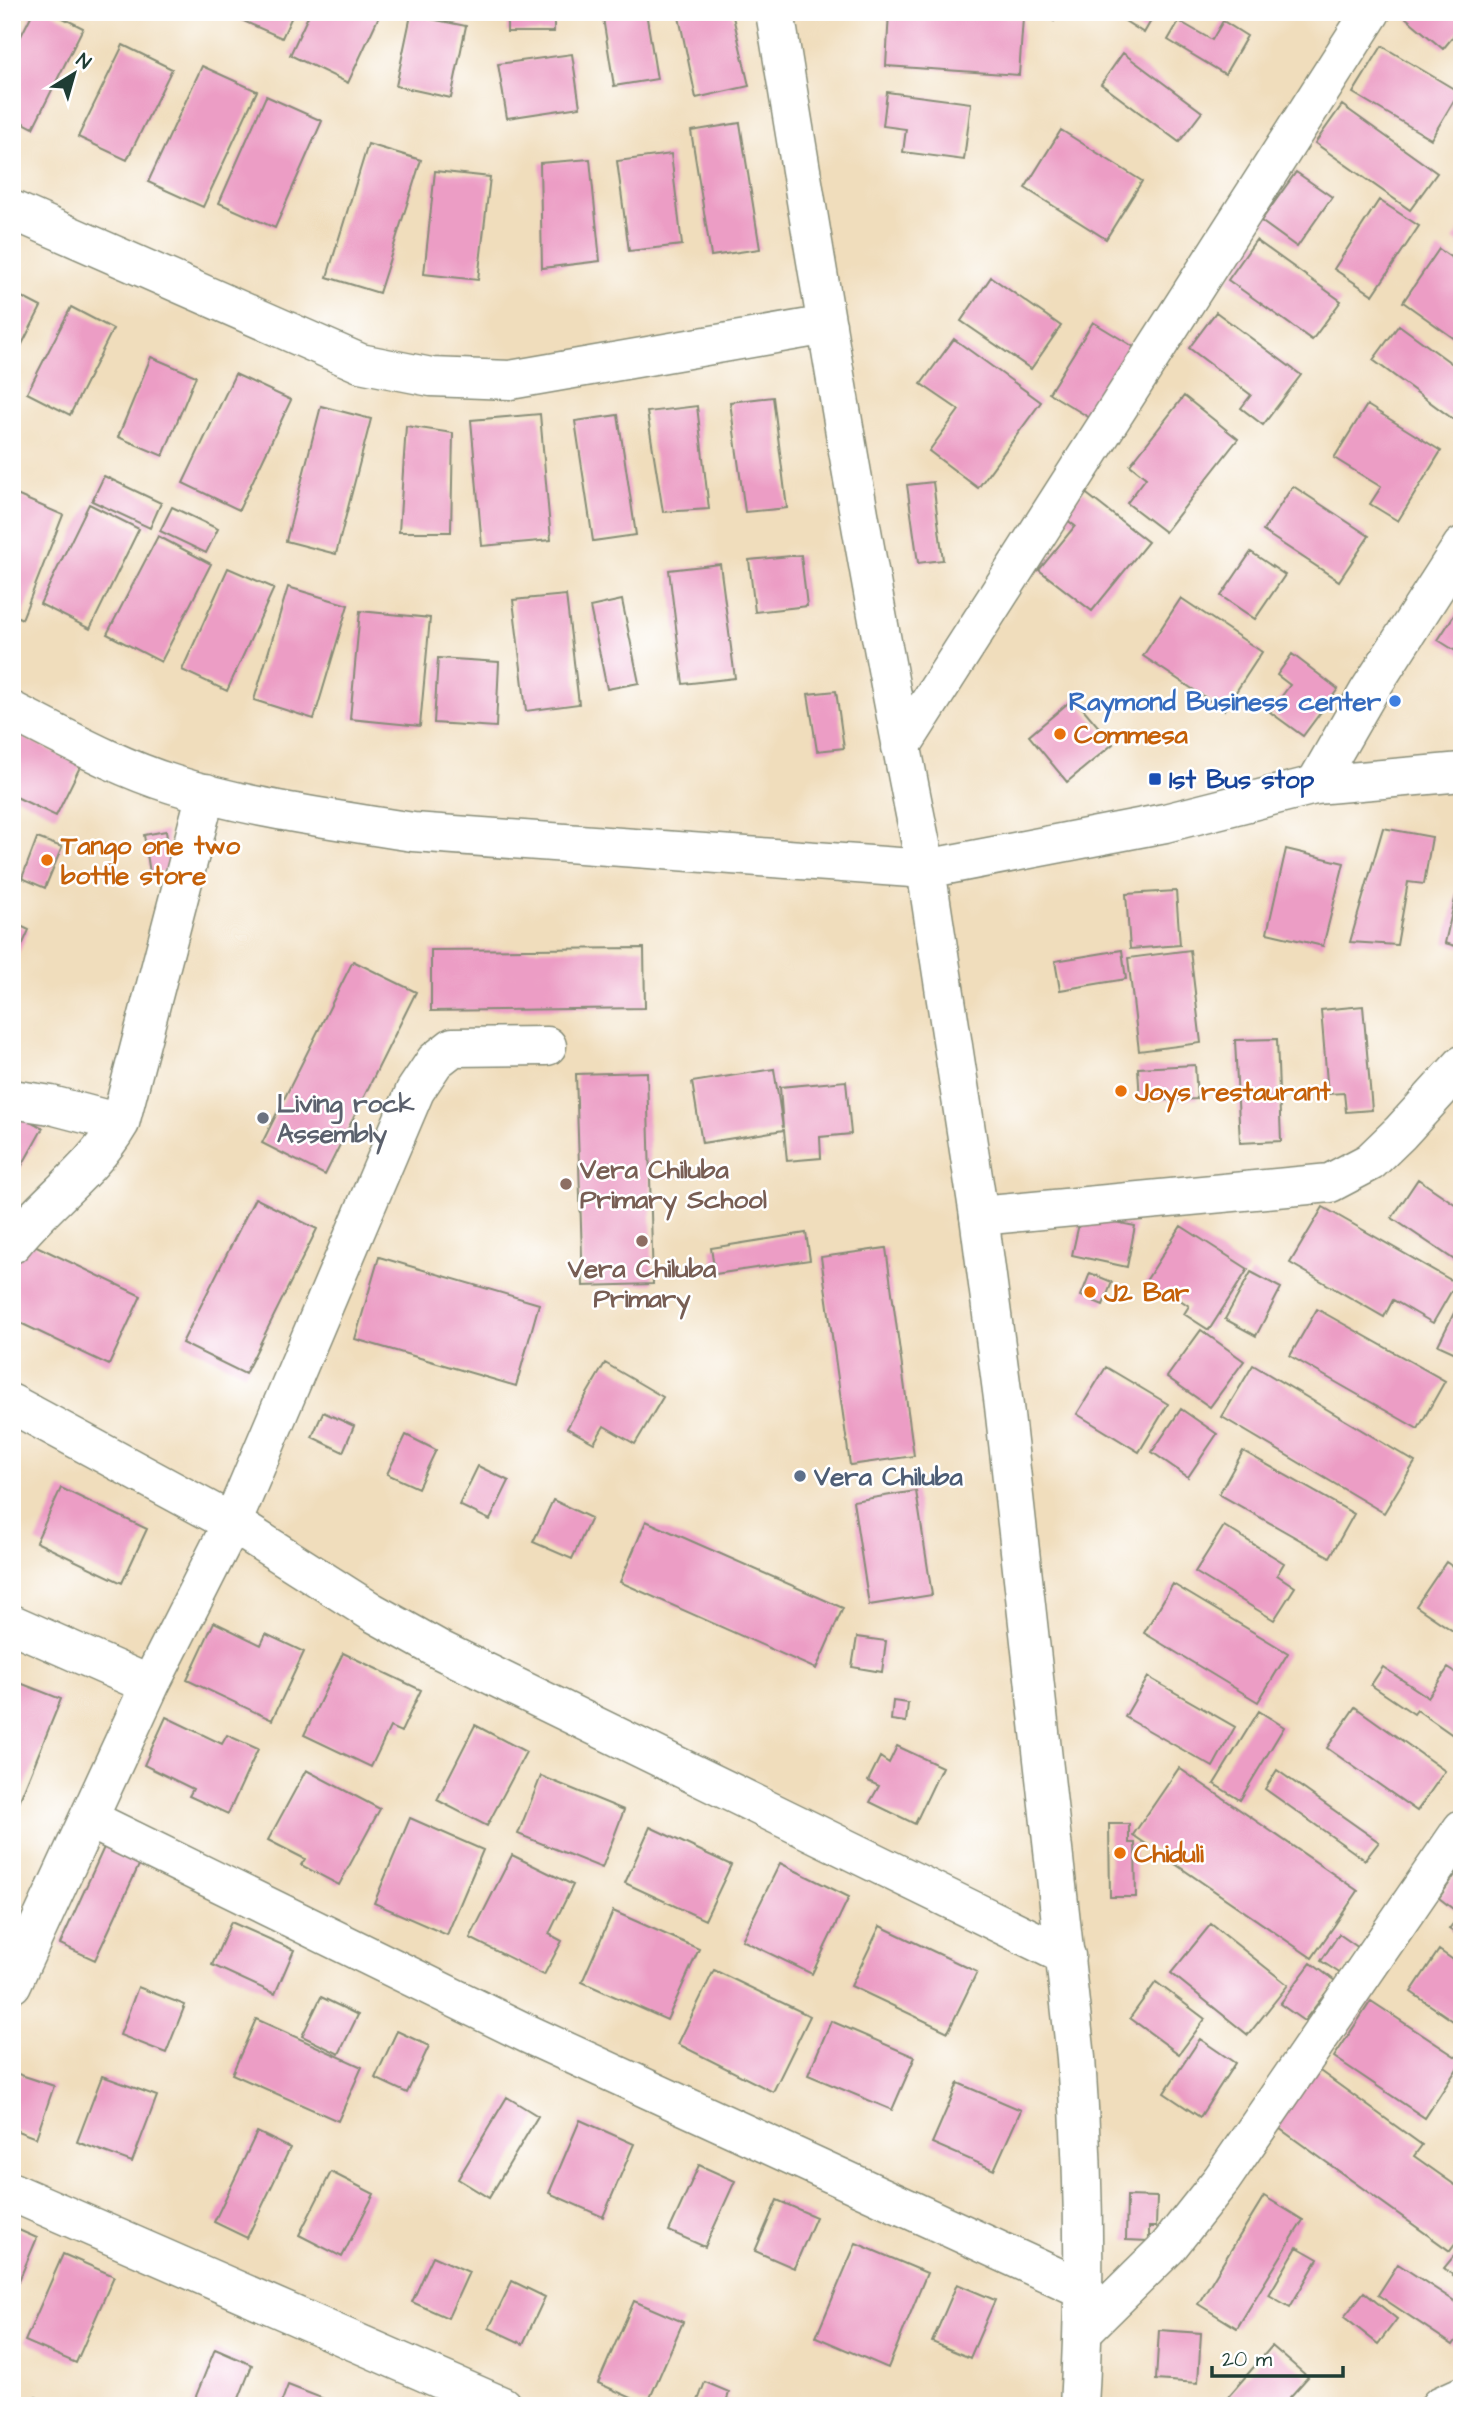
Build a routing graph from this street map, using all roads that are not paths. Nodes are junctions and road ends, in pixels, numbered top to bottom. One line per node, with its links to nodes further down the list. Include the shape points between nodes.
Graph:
1 (775, 12): 4 (street)
2 (1371, 12): 7 (street)
3 (12, 210): 4 (street, via 360,363 431,377 510,380)
4 (827, 325): 7 (street)
5 (1462, 546): 9 (street)
6 (12, 711): 10 (street, via 120,764)
7 (901, 747): 11 (street)
8 (1462, 772): 9 (street)
9 (1315, 785): 11 (street, via 1165,823)
10 (206, 793): 11 (street, via 413,832); 15 (street)
11 (926, 869): 16 (street)
12 (547, 1045): 19 (street, via 453,1046 435,1061 415,1091)
13 (1462, 1065): 16 (street, via 1370,1162 1330,1183)
14 (12, 1099): 15 (street)
15 (120, 1124): 17 (street, via 76,1180)
16 (979, 1216): 24 (street)
17 (12, 1244)
18 (12, 1404): 19 (street)
19 (232, 1523): 21 (street); 24 (street, via 440,1650)
20 (12, 1624): 21 (street)
21 (150, 1685): 22 (street)
22 (89, 1819): 25 (street); 27 (street, via 528,2034)
23 (1462, 1829): 28 (street, via 1222,2179 1168,2247)
24 (1066, 1956): 27 (street, via 1082,2144)
25 (12, 1984)
26 (12, 2192): 30 (street)
27 (1085, 2290): 28 (street)
28 (1084, 2330): 31 (street)
29 (1462, 2396): 32 (street)
30 (502, 2406)
31 (1079, 2406)
32 (1440, 2406)

